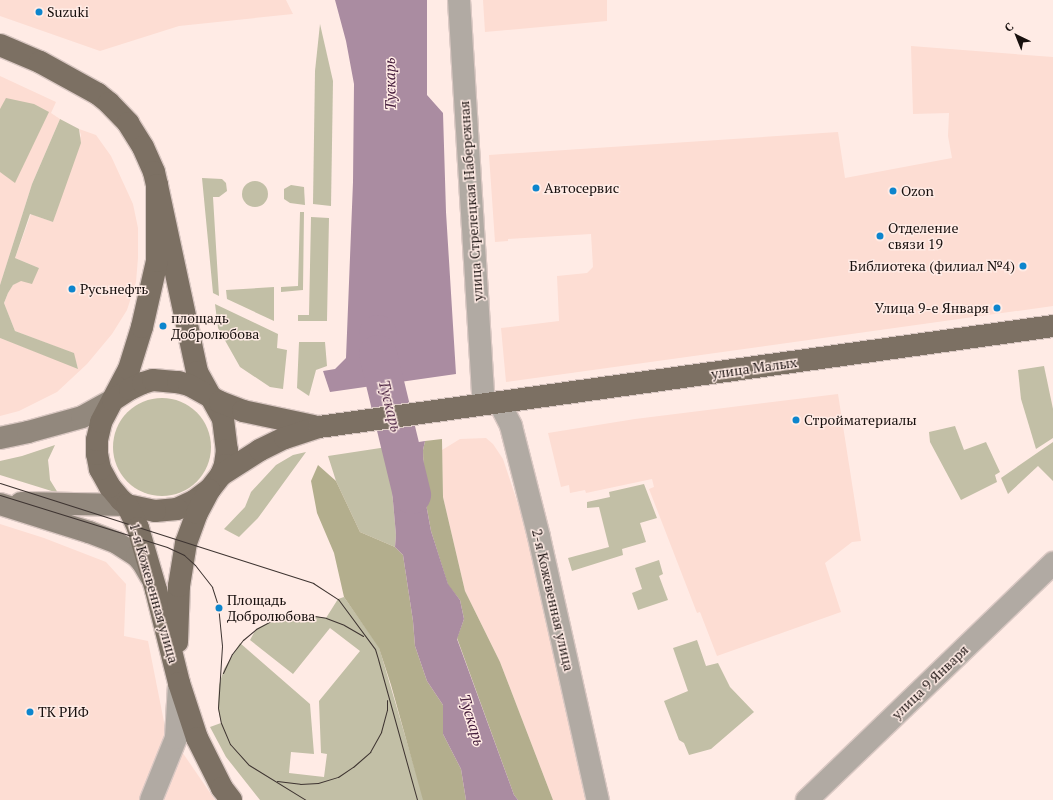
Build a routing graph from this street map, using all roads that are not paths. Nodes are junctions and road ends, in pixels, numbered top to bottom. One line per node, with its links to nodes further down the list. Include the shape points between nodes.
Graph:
1 (459, 0): 7 (street, улица Стрелецкая Набережная)
2 (0, 45): 3 (main road, via 40,62 98,94 109,103 128,123 143,147 150,160)
3 (157, 185): 5 (main road, via 197,372); 6 (main road, via 157,261 142,327 129,369)
4 (1053, 326): 7 (main road, улица Малых, via 708,375)
5 (208, 394): 6 (main road, via 189,385 153,380); 8 (main road, via 243,411); 10 (main road, via 220,412 226,434 225,465)
6 (112, 400): 9 (main road, via 82,417); 12 (main road, via 101,422 97,454 100,469 110,487)
7 (492, 402): 8 (main road, улица Малых); 18 (street, 2-я Кожевенная улица, via 511,426)
8 (319, 427): 10 (main road, via 284,438 260,450)
9 (0, 438)
10 (215, 482): 12 (main road, via 194,501 177,509 155,511); 15 (main road, 1-я Кожевенная улица, via 197,513 186,542 181,572 176,656)
11 (0, 503): 12 (main road); 14 (main road, via 117,543 144,563)
12 (127, 505): 14 (main road, 1-я Кожевенная улица, via 138,528)
13 (1053, 563): 19 (street, улица 9 Января)
14 (153, 580): 15 (main road, 1-я Кожевенная улица)
15 (179, 683): 16 (street, via 176,738); 17 (main road, 1-я Кожевенная улица, via 197,738 222,788)
16 (151, 800)
17 (231, 800)
18 (598, 800)
19 (807, 800)

